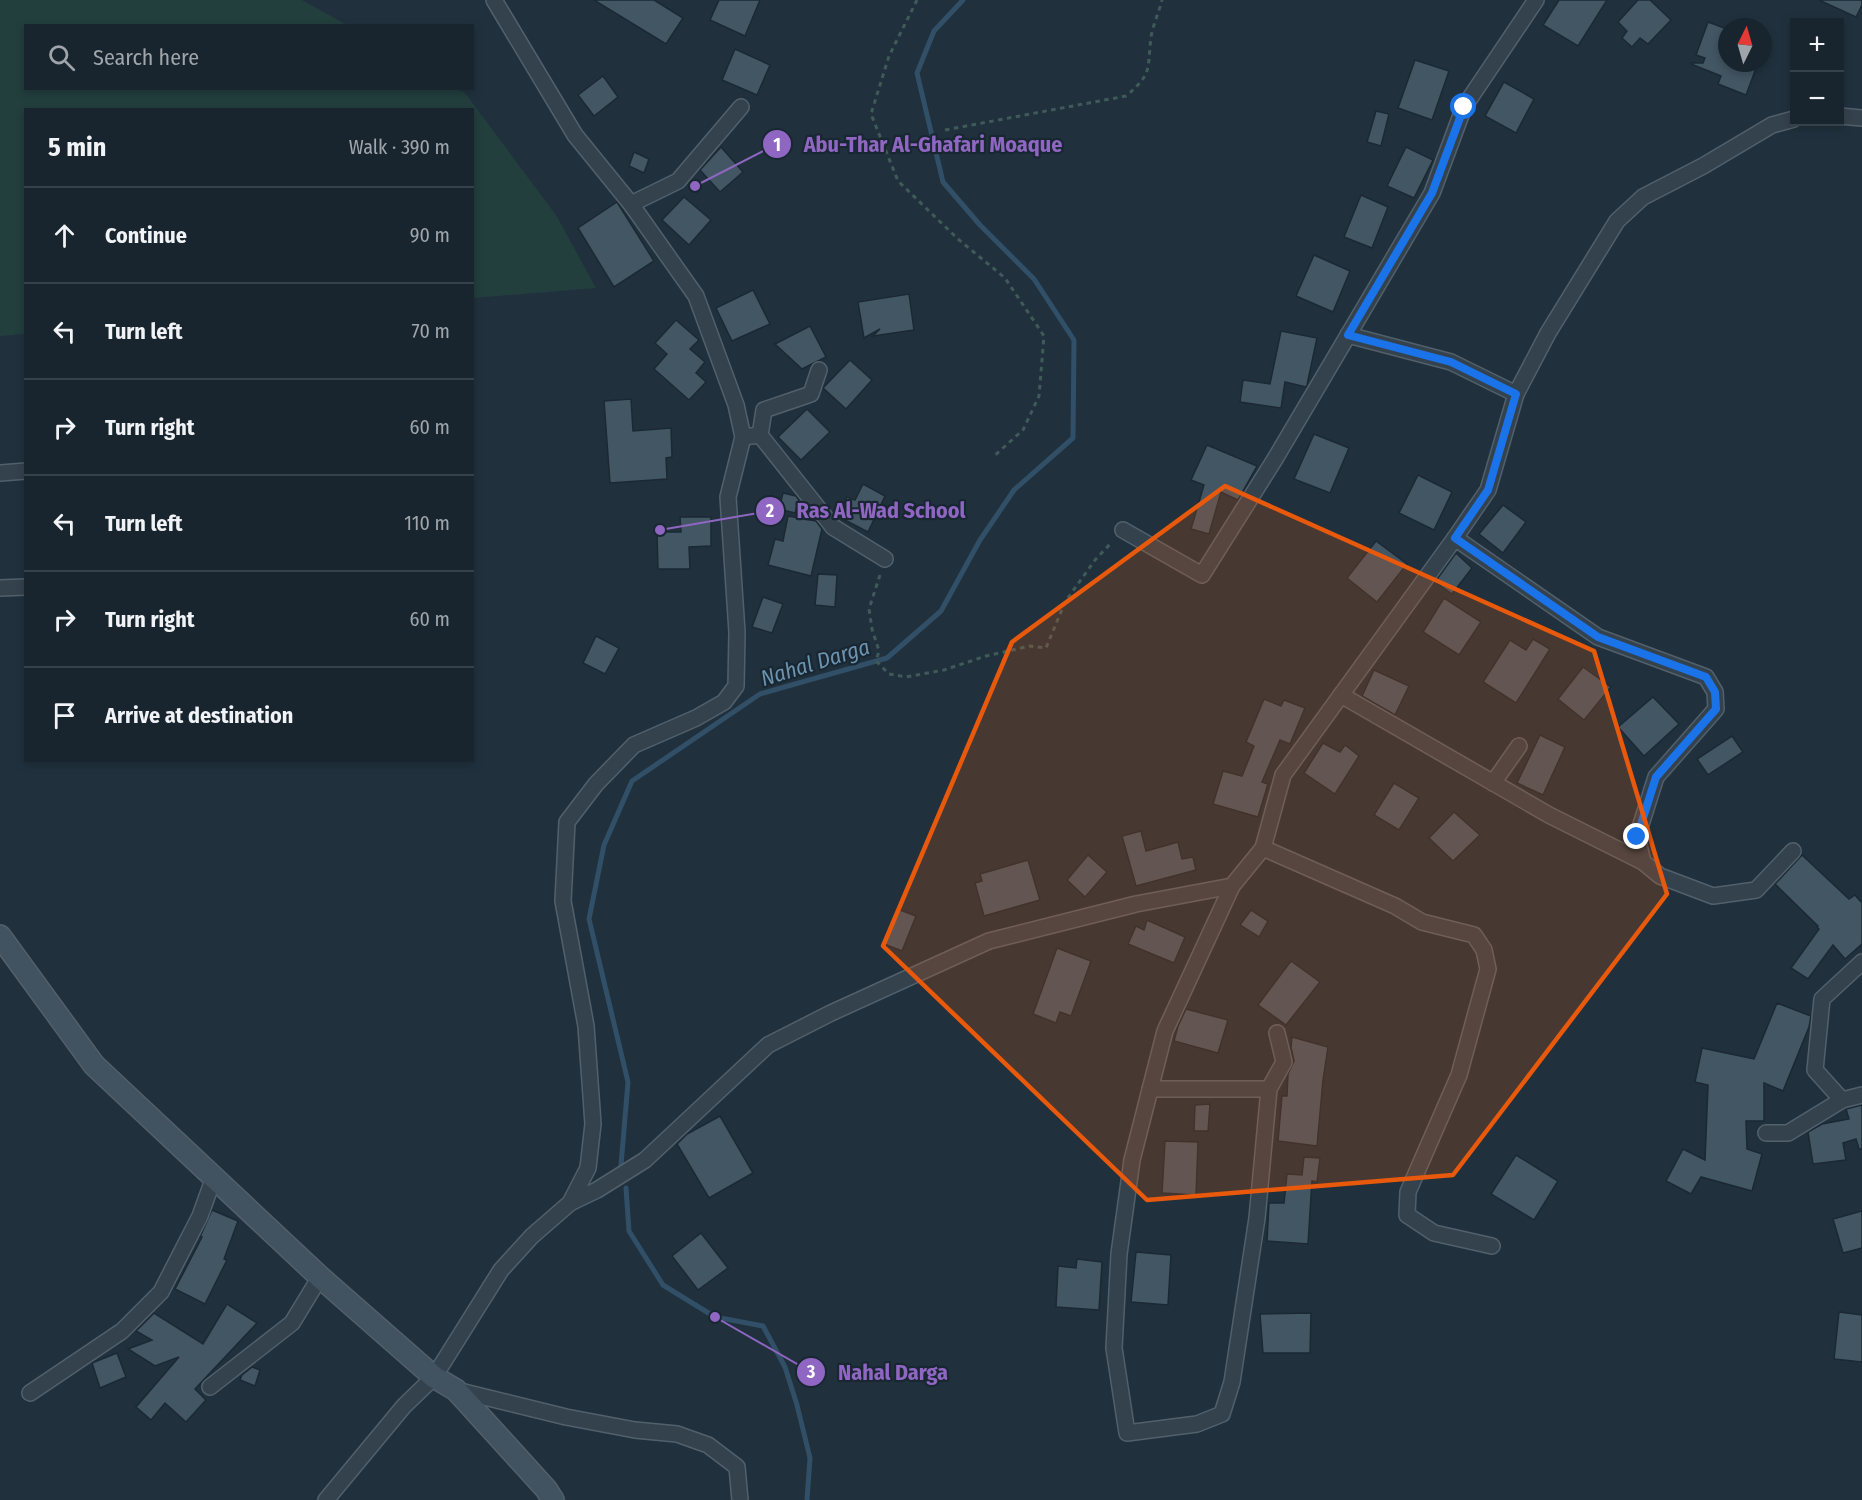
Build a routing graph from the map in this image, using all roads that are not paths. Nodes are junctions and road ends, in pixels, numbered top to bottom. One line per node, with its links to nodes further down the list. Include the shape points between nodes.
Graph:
1 (494, 0): 7 (street, via 575,135)
2 (1536, 0): 8 (street, via 1464,107 1432,193)
3 (741, 107): 7 (street, via 678,181)
4 (1844, 116): 5 (street)
5 (1862, 118)
6 (1790, 120): 10 (street, via 1772,125 1643,197 1617,221 1548,333)
7 (631, 204): 12 (street, via 696,296 736,405)
8 (1348, 335): 10 (street, via 1451,362); 15 (street, via 1202,575)
9 (819, 370): 11 (street, via 811,394 764,410)
10 (1516, 394): 16 (street, via 1488,490)
11 (760, 435): 12 (street); 17 (street, via 833,526)
12 (742, 437): 36 (street, via 728,497 738,632 736,686 724,702 634,745 596,784 567,822 563,901 586,1026 593,1124 588,1168)
13 (24, 471): 14 (street)
14 (0, 473)
15 (1123, 530)
16 (1455, 538): 20 (street); 25 (street, via 1598,637 1706,677 1715,692 1716,709 1656,777 1637,837)
17 (885, 559)
18 (24, 587): 19 (street)
19 (0, 588)
20 (1341, 695): 22 (street); 23 (street, via 1283,775)
21 (1519, 746): 22 (street)
22 (1494, 783): 25 (street)
23 (1263, 848): 26 (street); 37 (street, via 1395,906 1422,922 1474,935 1484,950 1488,969 1459,1075 1408,1192 1407,1215 1434,1233)
24 (1793, 851): 25 (street, via 1756,890 1713,896 1660,876)
25 (1643, 862)
26 (1232, 886): 30 (street, via 1165,1031); 36 (street, via 1136,904 988,941 831,1013 768,1045 645,1160)
27 (0, 936): 35 (street, via 94,1065)
28 (1862, 962): 33 (street, via 1822,999 1815,1070)
29 (1277, 1033): 31 (street, via 1284,1062)
30 (1150, 1089): 31 (street); 31 (street, via 1132,1160 1119,1254 1114,1348 1127,1433 1197,1424 1222,1414 1232,1382 1257,1218)
31 (1269, 1089)
32 (1862, 1095): 33 (street)
33 (1842, 1100): 34 (street, via 1788,1133)
34 (1766, 1133)
35 (214, 1177): 38 (street); 42 (street, via 200,1216 161,1292 122,1331)
36 (570, 1203): 39 (street, via 501,1270)
37 (1492, 1246)
38 (320, 1277): 39 (street); 40 (street, via 292,1323)
39 (434, 1377): 41 (street); 43 (street, via 404,1406)
40 (210, 1387)
41 (456, 1390): 44 (street); 45 (street, via 566,1417 677,1434 708,1445 737,1467)
42 (30, 1393)
43 (326, 1500)
44 (553, 1500)
45 (740, 1500)

